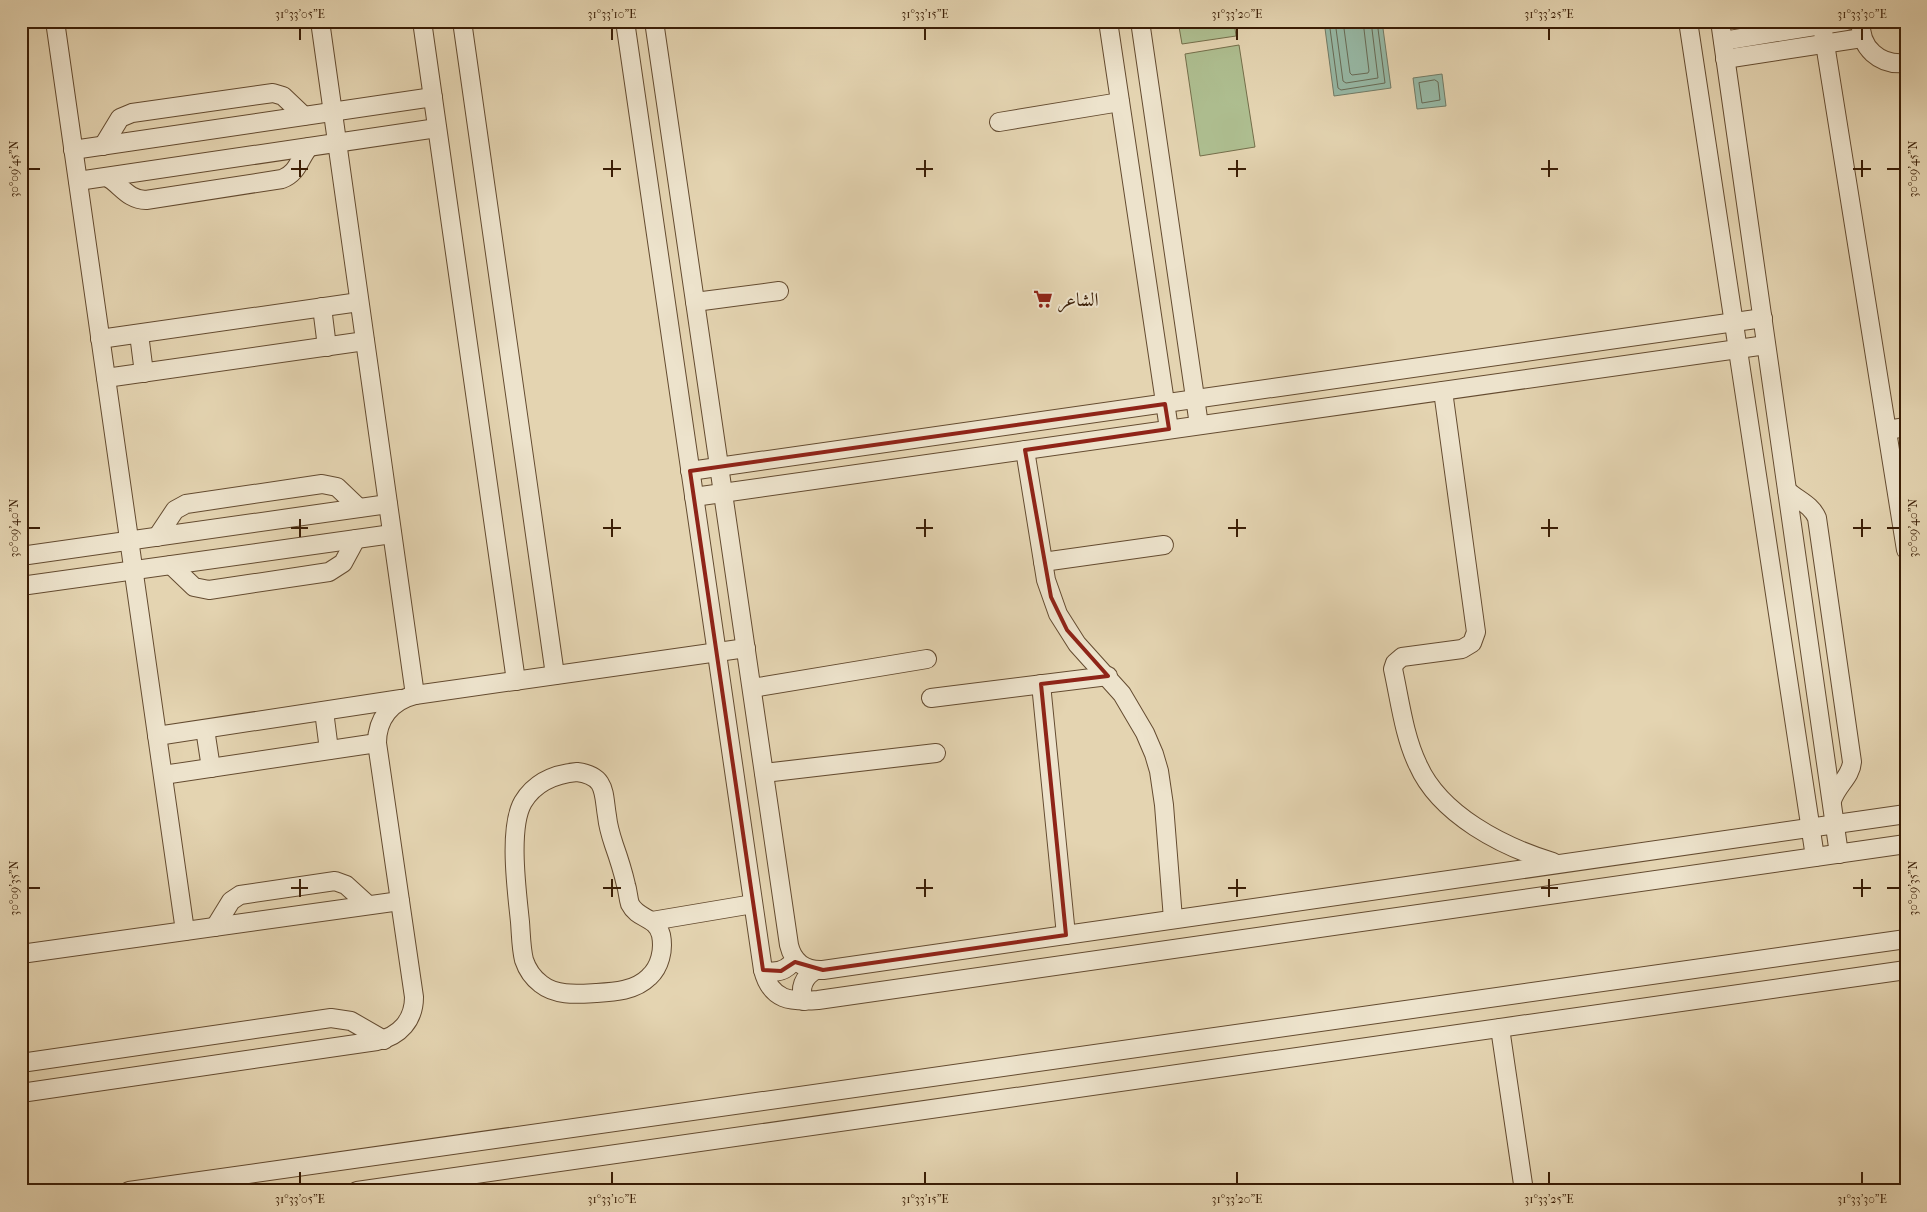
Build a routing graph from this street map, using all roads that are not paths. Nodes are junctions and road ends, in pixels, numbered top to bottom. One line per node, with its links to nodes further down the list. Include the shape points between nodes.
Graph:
1 (55, 21): 27 (street)
2 (320, 21): 20 (street)
3 (422, 21): 18 (street)
4 (462, 21): 73 (street)
5 (625, 21): 53 (street)
6 (654, 21): 32 (street)
7 (1108, 21): 19 (street)
8 (1140, 21): 45 (street)
9 (1688, 21): 35 (street)
10 (1720, 21): 14 (street)
11 (1846, 21): 12 (street)
12 (1822, 25): 14 (street); 15 (street)
13 (1862, 30): 15 (street); 17 (street, via 1867,48 1875,56 1885,62)
14 (1723, 41): 16 (street)
15 (1826, 44): 16 (street); 50 (street)
16 (1725, 59): 34 (street)
17 (1906, 63)
18 (433, 97): 20 (street); 23 (street)
19 (1120, 102): 22 (street); 46 (street)
20 (332, 112): 21 (street); 24 (street)
21 (304, 116): 25 (street); 25 (street, via 283,96 273,93 132,112 120,118)
22 (999, 122)
23 (437, 128): 24 (street); 75 (street)
24 (337, 143): 26 (street); 31 (street)
25 (103, 146): 27 (street)
26 (309, 147): 28 (street); 28 (street, via 297,169 282,179 146,200 130,197)
27 (73, 150): 29 (street)
28 (107, 177): 29 (street)
29 (78, 181): 37 (street)
30 (779, 291): 32 (street)
31 (359, 302): 33 (street); 38 (street)
32 (695, 302): 52 (street)
33 (322, 308): 36 (street); 40 (street)
34 (1762, 318): 35 (street); 39 (street)
35 (1734, 322): 41 (street); 45 (street)
36 (139, 334): 37 (street); 42 (street)
37 (100, 339): 43 (street)
38 (365, 341): 40 (street); 57 (street)
39 (1766, 345): 41 (street); 54 (street)
40 (327, 346): 42 (street)
41 (1738, 349): 44 (street); 92 (street)
42 (144, 373): 43 (street)
43 (106, 378): 62 (street)
44 (1443, 390): 47 (street); 96 (street, via 1476,632 1472,643 1462,649 1402,657 1394,663 1408,737 1430,788 1456,812 1498,840)
45 (1195, 399): 46 (street); 47 (street)
46 (1165, 404): 49 (street); 52 (street)
47 (1199, 425): 49 (street)
48 (1906, 427): 50 (street)
49 (1169, 429): 51 (street)
50 (1887, 430): 64 (street)
51 (1025, 450): 55 (street); 66 (street)
52 (719, 467): 53 (street); 55 (street)
53 (690, 471): 56 (street)
54 (1787, 490): 89 (street); 89 (street, via 1815,513 1825,575 1852,762)
55 (723, 492): 56 (street); 70 (street)
56 (694, 497): 71 (street)
57 (388, 504): 58 (street); 59 (street)
58 (359, 508): 60 (street); 60 (street, via 337,487 322,484 186,504 175,510)
59 (392, 534): 61 (street); 78 (street)
60 (157, 537): 62 (street)
61 (356, 539): 67 (street); 67 (street, via 343,563 329,572 209,590 194,587)
62 (129, 541): 65 (street); 68 (street)
63 (1164, 545): 66 (street)
64 (1906, 550)
65 (21, 556)
66 (1043, 562): 74 (street, via 1051,597 1062,622 1077,644)
67 (171, 565): 68 (street)
68 (133, 570): 69 (street); 82 (street)
69 (21, 586)
70 (746, 648): 71 (street); 77 (street)
71 (716, 652): 73 (street); 98 (street)
72 (927, 659): 77 (street)
73 (555, 675): 75 (street)
74 (1108, 676): 76 (street); 100 (street, via 1135,713 1159,771)
75 (516, 681): 78 (street)
76 (1041, 684): 79 (street); 104 (street)
77 (752, 688): 87 (street)
78 (408, 697): 80 (street); 83 (street, via 388,710 377,734)
79 (931, 698)
80 (324, 711): 81 (street); 84 (street)
81 (206, 729): 82 (street); 86 (street)
82 (157, 736): 88 (street)
83 (377, 743): 84 (street); 97 (street)
84 (329, 750): 86 (street)
85 (936, 753): 87 (street)
86 (211, 768): 88 (street)
87 (764, 773): 107 (street, via 789,945)
88 (163, 776): 103 (street)
89 (1832, 801): 91 (street)
90 (1906, 814): 91 (street)
91 (1835, 824): 92 (street); 94 (street)
92 (1811, 828): 95 (street); 96 (street)
93 (1906, 844): 94 (street)
94 (1839, 854): 95 (street)
95 (1815, 857): 111 (street)
96 (1558, 864): 100 (street)
97 (400, 900): 99 (street); 113 (street, via 414,1005 404,1027)
98 (753, 904): 101 (street); 108 (street)
99 (368, 905): 102 (street); 102 (street, via 346,885 329,881 240,895 231,901)
100 (1173, 919): 104 (street)
101 (652, 921): 101 (street, via 660,935 662,952 656,969 636,986 607,992 558,993 533,977 522,947 516,841 520,809 536,786 566,773 588,774 599,781 631,904 640,915)
102 (215, 927): 103 (street)
103 (185, 931): 106 (street)
104 (1066, 935): 109 (street)
105 (1906, 939): 116 (street)
106 (21, 954)
107 (795, 959): 108 (street, via 781,971); 109 (street, via 801,965)
108 (763, 970): 111 (street, via 768,985 775,992 784,998)
109 (816, 970): 111 (street, via 803,983)
110 (1906, 970): 112 (street)
111 (804, 1001)
112 (1500, 1028): 117 (street); 118 (street)
113 (384, 1040): 114 (street, via 352,1021 331,1018); 115 (street)
114 (21, 1063)
115 (21, 1093)
116 (128, 1191)
117 (357, 1191)
118 (1524, 1191)

